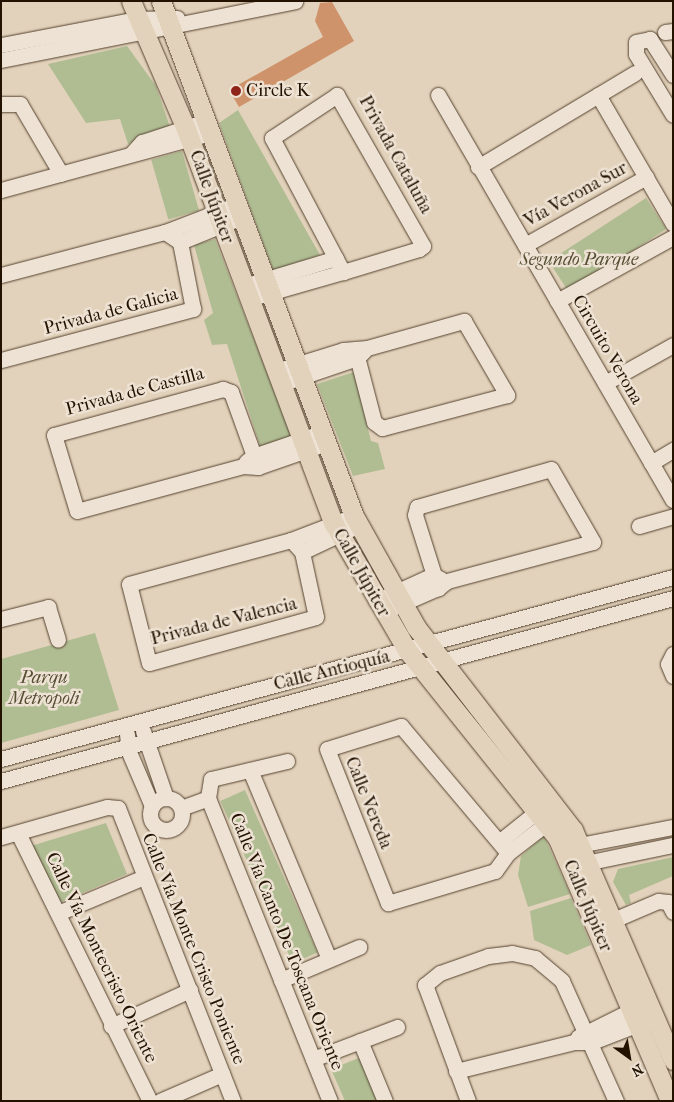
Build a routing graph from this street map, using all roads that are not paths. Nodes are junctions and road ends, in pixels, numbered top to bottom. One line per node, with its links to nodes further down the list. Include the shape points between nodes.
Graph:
1 (295, 1): 2 (street)
2 (170, 16): 3 (street); 12 (main road, Calle Júpiter)
3 (137, 18): 4 (street); 5 (street); 13 (main road, Calle Júpiter)
4 (1, 45)
5 (1, 60)
6 (636, 72): 9 (street)
7 (673, 75): 11 (street, via 653,42 638,40 636,54)
8 (438, 95): 14 (street, Circuito Verona)
9 (598, 95): 14 (street); 16 (street)
10 (1, 104): 15 (street, via 20,104)
11 (673, 115)
12 (209, 127): 13 (street); 18 (main road, Calle Júpiter)
13 (188, 134): 15 (street, via 142,142 132,154); 19 (main road, Calle Júpiter)
14 (478, 167): 24 (street, Circuito Verona)
15 (61, 174): 17 (street)
16 (646, 177): 20 (street); 24 (street, Vía Verona Sur)
17 (1, 190)
18 (240, 210): 19 (street); 28 (main road, Calle Júpiter)
19 (219, 218): 21 (street); 23 (street); 29 (main road, Calle Júpiter)
20 (673, 224)
21 (165, 232): 23 (street); 27 (street)
22 (673, 237): 30 (street)
23 (180, 242): 33 (street, Privada de Galicia, via 193,309)
24 (525, 245): 30 (street, Circuito Verona)
25 (336, 258): 26 (street, Privada Cataluña); 26 (street, Privada Cataluña, via 272,138 337,94 423,246); 28 (street, Privada Cataluña)
26 (343, 272): 28 (street, Privada Cataluña)
27 (1, 275)
28 (268, 286): 29 (street, Privada Cataluña); 34 (main road, Calle Júpiter)
29 (246, 292): 35 (main road, Calle Júpiter)
30 (557, 301): 36 (street, Circuito Verona)
31 (673, 345): 36 (street)
32 (360, 352): 32 (street, via 464,321 508,395 382,428 374,422); 34 (street)
33 (1, 360)
34 (298, 371): 35 (street); 37 (main road, Calle Júpiter)
35 (278, 378): 38 (main road, Calle Júpiter)
36 (605, 383): 41 (street, Circuito Verona)
37 (322, 439): 38 (street, Privada de Castilla); 44 (main road, Calle Júpiter)
38 (302, 445): 40 (street, Privada de Castilla); 46 (main road, Calle Júpiter)
39 (673, 450): 41 (street)
40 (251, 463): 40 (street, Privada de Castilla, via 77,512 54,434 224,389 231,392)
41 (651, 463): 42 (street, Circuito Verona)
42 (673, 500)
43 (673, 516): 45 (street)
44 (356, 521): 46 (street); 51 (main road, Calle Júpiter)
45 (639, 526)
46 (336, 529): 47 (street); 48 (street); 53 (main road, Calle Júpiter)
47 (291, 540): 48 (street); 48 (street, Privada de Valencia, via 129,584 149,663 315,618)
48 (302, 552)
49 (668, 579): 52 (street); 56 (street, Calle Antioquía)
50 (439, 582): 50 (street, via 593,542 551,469 417,507 415,515); 51 (street)
51 (399, 597): 53 (street); 56 (main road, Calle Júpiter)
52 (671, 599): 59 (street, Calle Antioquía)
53 (379, 606): 57 (main road, Calle Júpiter)
54 (1, 620): 55 (street, via 48,607)
55 (58, 640)
56 (429, 645): 57 (street, Calle Antioquía); 59 (main road, Calle Júpiter)
57 (407, 650): 60 (main road, Calle Júpiter); 62 (street, Calle Antioquía)
58 (673, 654): 61 (street, via 668,664)
59 (443, 662): 60 (street, Calle Antioquía); 73 (main road, Calle Júpiter)
60 (423, 667): 64 (street, Calle Antioquía); 73 (main road, Calle Júpiter)
61 (673, 676)
62 (141, 718): 63 (street, Calle Antioquía); 64 (street)
63 (126, 722): 65 (street); 66 (street, Calle Antioquía)
64 (144, 739): 65 (street, Calle Antioquía); 70 (street)
65 (128, 743): 69 (street, Calle Antioquía); 74 (street)
66 (1, 759)
67 (286, 761): 68 (street)
68 (250, 770): 71 (street, via 209,781); 88 (street)
69 (1, 781)
70 (166, 798): 72 (street); 74 (street)
71 (208, 798): 72 (street); 89 (street, Calle Vía Canto De Toscana Oriente)
72 (181, 808): 74 (street, via 182,818 174,828 160,829)
73 (550, 811): 80 (main road, Calle Júpiter); 81 (street, Calle Vereda)
74 (151, 813): 76 (street)
75 (673, 827): 80 (street)
76 (125, 828): 77 (street, Calle Vía Monte Cristo Poniente, via 120,811 107,807); 83 (street, Calle Vía Monte Cristo Poniente)
77 (18, 832): 78 (street); 85 (street, Calle Vía Montecristo Oriente)
78 (1, 837)
79 (673, 845): 82 (street)
80 (572, 846): 82 (main road, Calle Júpiter)
81 (504, 847): 81 (street, Calle Vereda, via 492,873 388,903 327,749 401,726)
82 (579, 864): 86 (main road, Calle Júpiter)
83 (144, 878): 85 (street); 90 (street, Calle Vía Monte Cristo Poniente)
84 (672, 910): 86 (street)
85 (58, 913): 93 (street, Calle Vía Montecristo Oriente)
86 (606, 928): 91 (main road, Calle Júpiter); 92 (main road, Calle Júpiter)
87 (359, 947): 88 (street)
88 (329, 959): 89 (street)
89 (281, 980): 97 (street, Calle Vía Canto De Toscana Oriente)
90 (190, 990): 93 (street); 100 (street, Calle Vía Monte Cristo Poniente)
91 (651, 1010): 92 (street); 98 (main road, Calle Júpiter)
92 (634, 1018): 95 (street); 108 (main road, Calle Júpiter)
93 (111, 1026): 101 (street, Calle Vía Montecristo Oriente)
94 (397, 1027): 96 (street)
95 (589, 1036): 99 (street); 99 (street, via 550,967 520,955 488,956 432,976 425,985); 107 (street)
96 (360, 1041): 97 (street); 105 (street)
97 (313, 1059): 104 (street, Calle Vía Canto De Toscana Oriente)
98 (673, 1060)
99 (456, 1071): 106 (street)
100 (222, 1074): 102 (street); 103 (street, Calle Vía Monte Cristo Poniente)
101 (150, 1101)
102 (160, 1101)
103 (233, 1101)
104 (330, 1101)
105 (385, 1101)
106 (468, 1101)
107 (616, 1101)
108 (670, 1101)

